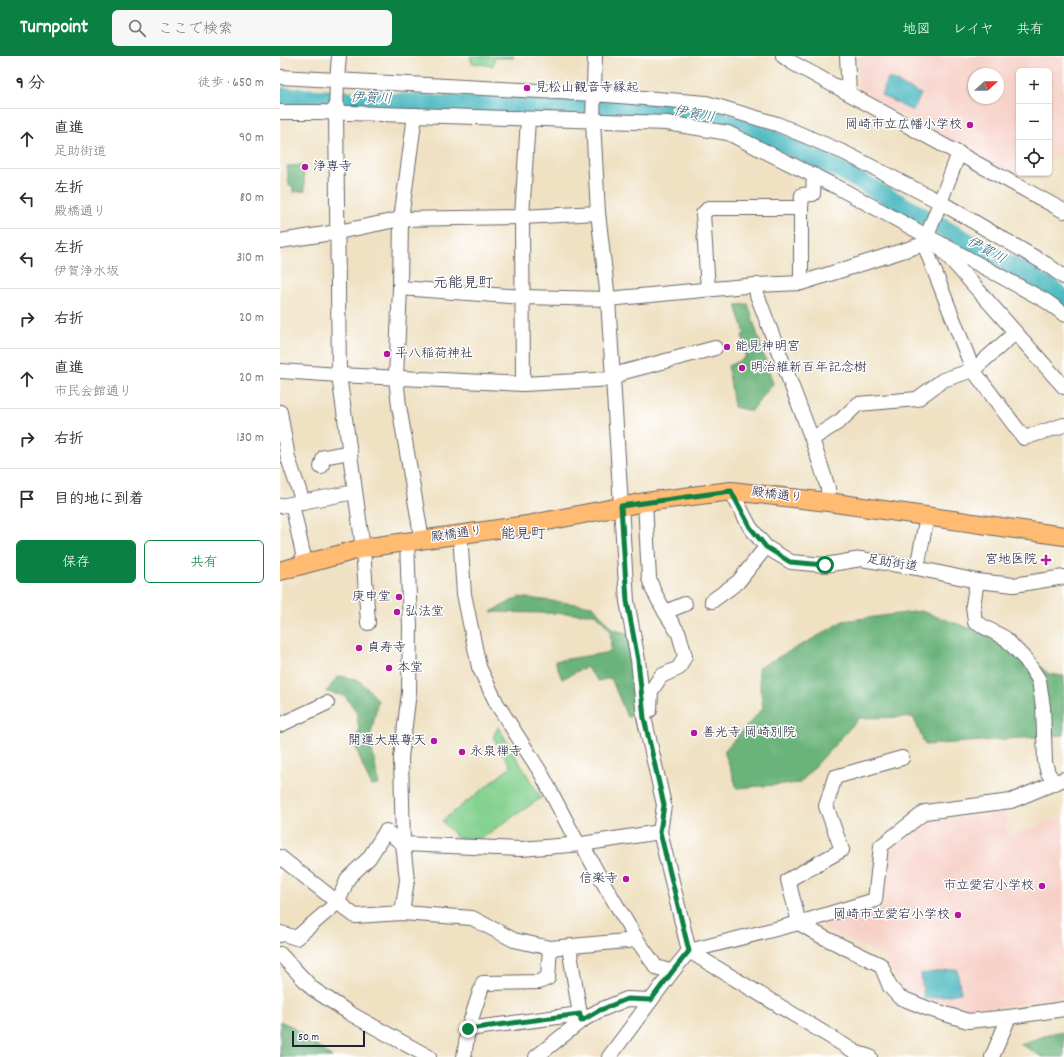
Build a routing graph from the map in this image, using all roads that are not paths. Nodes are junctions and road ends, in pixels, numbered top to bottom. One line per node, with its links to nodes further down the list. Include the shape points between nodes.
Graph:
1 (339, 56): 6 (street)
2 (595, 56): 8 (street)
3 (783, 56): 7 (street)
4 (847, 56): 7 (street)
5 (280, 78): 6 (street)
6 (337, 83): 8 (street); 10 (street)
7 (849, 93): 14 (street)
8 (594, 94): 13 (street); 16 (street, via 706,103 777,124 846,153)
9 (280, 112): 10 (street)
10 (336, 113): 11 (street); 22 (street)
11 (416, 115): 12 (street); 21 (street)
12 (528, 119): 13 (street); 20 (street)
13 (593, 121): 15 (street, via 667,123 728,133); 19 (street)
14 (959, 153): 16 (street); 18 (street)
15 (814, 175): 17 (street, via 813,194 802,195); 23 (street)
16 (940, 202): 23 (street); 25 (street)
17 (801, 208): 26 (street); 29 (street, via 709,208 703,214)
18 (1064, 211)
19 (598, 213): 20 (street); 31 (street)
20 (522, 217): 21 (street); 30 (street)
21 (401, 219): 22 (street); 28 (street)
22 (338, 232): 24 (street); 37 (street)
23 (928, 239): 26 (street); 32 (street, via 1046,301); 33 (street); 35 (street)
24 (280, 241)
25 (1064, 277)
26 (801, 283): 27 (street)
27 (756, 285): 29 (street); 44 (street, via 757,295)
28 (400, 288): 30 (street); 38 (street)
29 (708, 289): 31 (street)
30 (522, 297): 31 (street); 40 (street)
31 (608, 299): 39 (street)
32 (1064, 314)
33 (1015, 333): 35 (street); 41 (street)
34 (715, 348): 39 (street, via 624,372)
35 (973, 370): 43 (street, via 1024,438); 44 (street, via 943,380 917,399 858,404 840,421)
36 (280, 371): 37 (street)
37 (339, 375): 38 (street); 45 (street)
38 (396, 377): 40 (street); 56 (street)
39 (613, 379): 40 (street); 52 (street)
40 (523, 384)
41 (1064, 386)
42 (280, 412): 51 (street, via 288,458)
43 (1064, 425)
44 (812, 439): 50 (street, via 828,488)
45 (350, 452): 46 (street, via 324,457); 48 (street)
46 (321, 467)
47 (731, 491): 49 (main road, 殿橋通り); 50 (main road, 殿橋通り); 57 (street, 足助街道, via 750,527)
48 (355, 492): 51 (street); 58 (street)
49 (645, 502): 52 (main road, 殿橋通り); 66 (street, via 649,578)
50 (828, 502): 53 (main road, 殿橋通り)
51 (291, 504): 59 (street)
52 (621, 506): 54 (main road, 殿橋通り, via 528,525); 73 (street, via 627,601 638,660 644,718 664,805)
53 (927, 516): 55 (main road, 殿橋通り); 60 (street)
54 (460, 534): 56 (main road, 殿橋通り); 75 (street, via 464,594 479,667 497,704 541,773)
55 (1064, 536)
56 (415, 540): 58 (main road, 殿橋通り); 74 (street, via 410,626 410,692 401,758)
57 (766, 547): 60 (street, 足助街道, via 790,562 825,565 861,559); 64 (street, via 738,582)
58 (363, 548): 59 (main road, 殿橋通り); 67 (street)
59 (305, 563): 61 (main road, 殿橋通り)
60 (917, 568): 63 (street, 足助街道)
61 (280, 571)
62 (1064, 577): 63 (street, 足助街道, via 1014,585)
63 (977, 581): 72 (street, via 973,605 975,622 1006,638 1026,660 1039,680 1043,707 1045,762 1048,773)
64 (712, 601)
65 (685, 604): 66 (street)
66 (665, 612): 69 (street, via 679,634 685,656 679,668 661,676 651,691)
67 (368, 623)
68 (327, 703): 70 (street)
69 (650, 710)
70 (280, 725)
71 (902, 758): 79 (street, via 835,777 826,806 842,850 788,880)
72 (1060, 781): 79 (street, via 1011,801 925,812 882,846 875,900)
73 (660, 832): 75 (street); 84 (street)
74 (403, 844): 75 (street, via 521,849); 77 (street, via 386,831 369,858 348,878); 78 (street, via 406,880)
75 (580, 844): 81 (street)
76 (280, 857): 77 (street)
77 (338, 902): 78 (street, via 355,916); 80 (street, via 296,938 281,933)
78 (402, 913): 83 (street, via 472,918 514,940)
79 (799, 923): 84 (street); 90 (street, via 881,965 890,987 899,997 968,1021)
80 (280, 935)
81 (637, 940): 82 (street); 86 (street, via 656,967)
82 (569, 947): 83 (street); 89 (street)
83 (550, 948): 91 (street, via 548,978 539,982 483,983)
84 (689, 951): 86 (street); 92 (street)
85 (280, 954): 93 (street, via 313,989 351,1014)
86 (672, 972): 87 (street)
87 (651, 1000): 89 (street, via 627,999); 96 (street)
88 (1064, 1009): 90 (street)
89 (581, 1017): 91 (street); 95 (street)
90 (1009, 1017): 97 (street)
91 (468, 1029): 94 (street)
92 (860, 1056)
93 (430, 1057)
94 (464, 1057)
95 (536, 1057)
96 (609, 1057)
97 (992, 1057)

